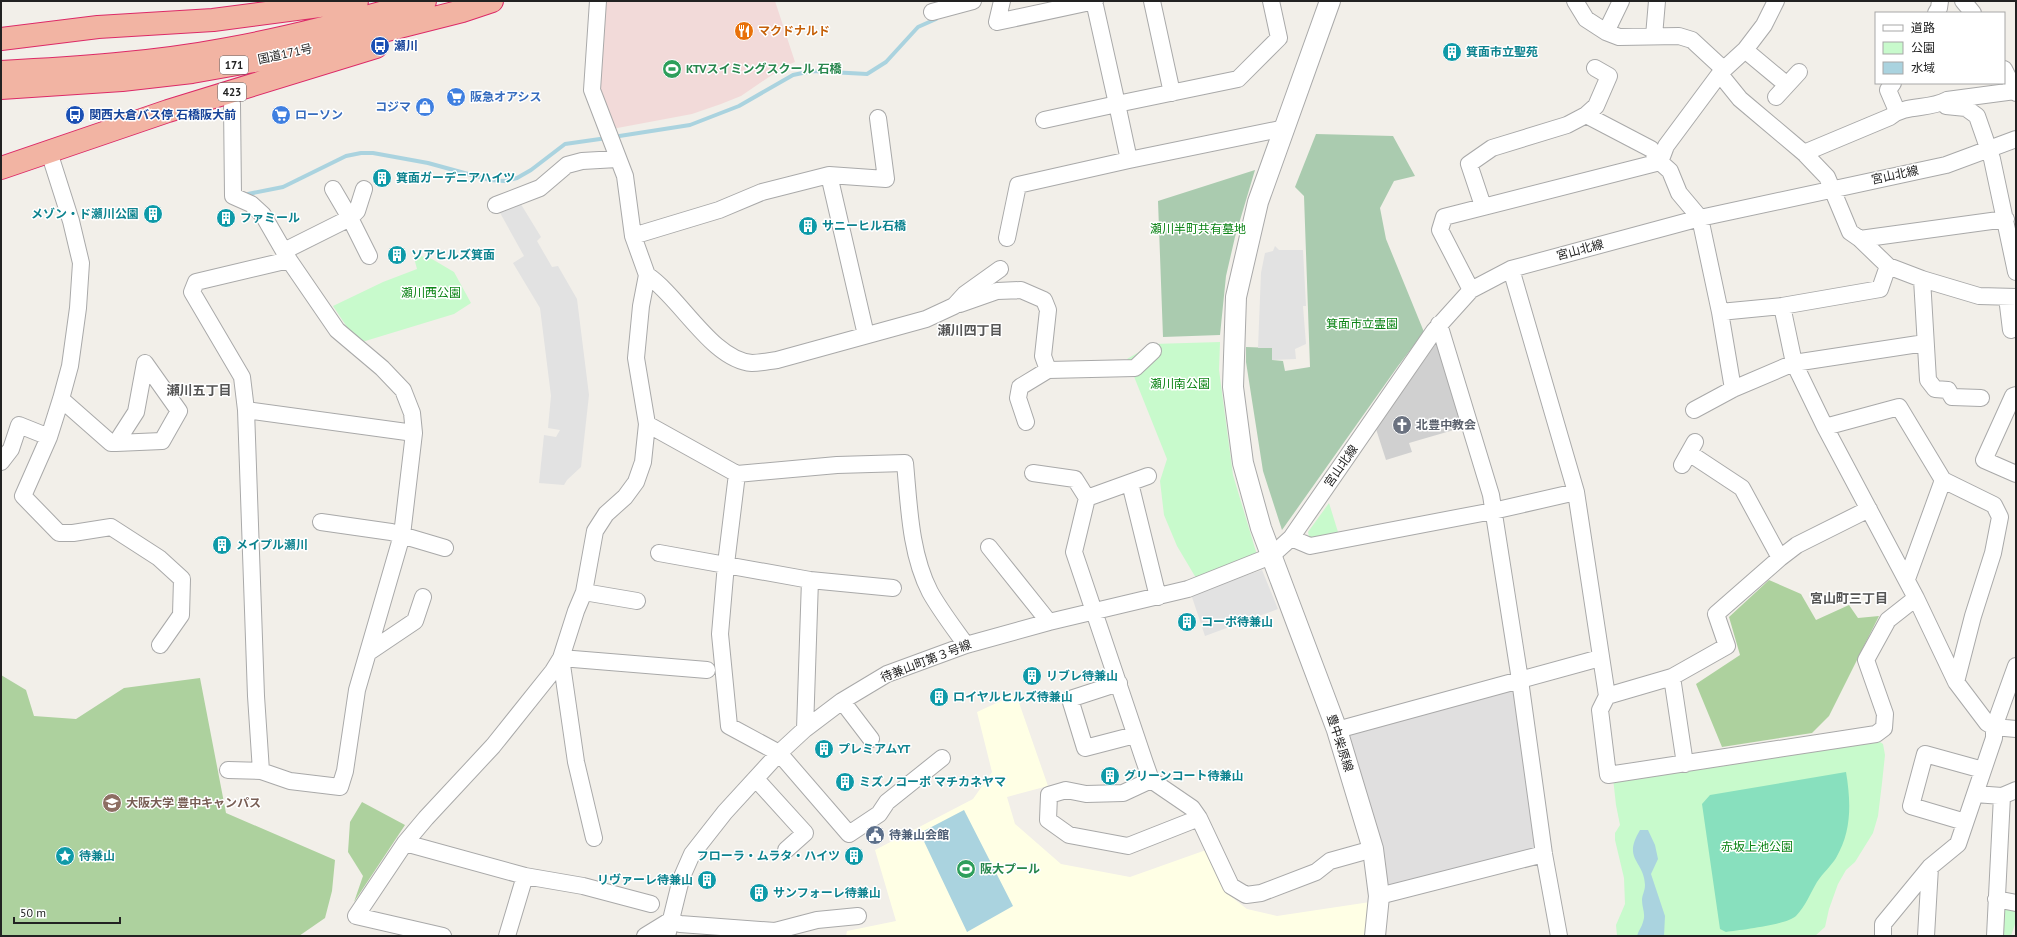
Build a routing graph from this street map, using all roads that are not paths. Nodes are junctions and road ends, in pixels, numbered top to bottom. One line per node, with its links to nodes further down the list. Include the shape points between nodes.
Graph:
1 (425, 1): 27 (highway, 国道171号 / 171, via 296,35 226,50 69,68)
2 (492, 1): 17 (highway, 国道171号 / 171)
3 (598, 1): 48 (street, via 592,90)
4 (973, 1): 18 (street)
5 (1002, 1): 6 (street, via 997,22)
6 (1094, 1): 37 (street)
7 (1152, 1): 35 (street)
8 (1271, 1): 35 (street, via 1279,38 1238,79)
9 (1330, 1): 43 (street, 豊中柴原線)
10 (1575, 1): 21 (street, via 1586,19)
11 (1621, 1): 21 (street)
12 (1657, 1): 22 (street)
13 (1940, 1): 19 (street)
14 (1963, 1): 20 (street)
15 (349, 2): 23 (highway, via 214,20 98,27)
16 (1773, 2): 24 (street, via 1764,26)
17 (462, 11): 32 (highway, 国道171号 / 171, via 288,55 192,72 122,80); 34 (highway, 423, via 380,46)
18 (932, 12)
19 (1937, 12)
20 (1972, 12)
21 (1606, 32): 22 (street, via 1619,37)
22 (1654, 36): 28 (street, via 1679,36 1692,40 1719,65)
23 (1, 39)
24 (1745, 50): 28 (street); 31 (street)
25 (1595, 68): 40 (street, via 1609,76 1596,106)
26 (2005, 71): 33 (street)
27 (1, 72)
28 (1721, 72): 47 (street, via 1740,99); 50 (street, via 1666,146)
29 (1799, 72): 31 (street)
30 (1892, 84): 39 (street, via 1888,90)
31 (1787, 85): 36 (street)
32 (1, 88)
33 (2016, 92): 38 (street, via 1946,100)
34 (229, 93): 46 (highway, 423); 64 (street, via 232,104 233,196 252,204 262,215)
35 (1172, 93): 37 (street)
36 (1776, 97)
37 (1117, 104): 42 (street); 49 (street)
38 (1938, 104): 39 (street); 45 (street, via 1966,108 1977,116)
39 (1897, 111): 47 (street, via 1890,117)
40 (1586, 115): 50 (street, via 1651,149); 57 (street, via 1567,125 1492,148 1469,164)
41 (878, 118): 52 (street, via 886,179)
42 (1044, 120)
43 (1285, 128): 49 (street); 114 (street, 豊中柴原線, via 1258,202 1236,297 1233,387 1243,463)
44 (2016, 139): 45 (street, 宮山北線)
45 (1988, 150): 55 (street, 宮山北線, via 1946,165); 60 (street)
46 (49, 152): 51 (highway, 423); 87 (street, via 71,221 81,263 70,366)
47 (1804, 153): 55 (street, via 1827,178)
48 (618, 158): 56 (street, via 567,165 540,188); 61 (street, via 625,176)
49 (1129, 160): 62 (street, via 1018,185)
50 (1660, 162): 57 (street); 59 (street, via 1670,171 1679,194)
51 (1, 168)
52 (829, 176): 61 (street, via 762,192 719,210); 79 (street)
53 (333, 188): 58 (street)
54 (364, 189): 58 (street, via 357,211)
55 (1831, 189): 59 (street, 宮山北線); 63 (street, via 1850,232)
56 (496, 205)
57 (1483, 206): 72 (street, via 1444,217 1440,230)
58 (350, 218): 64 (street); 65 (street)
59 (1700, 218): 68 (street, 宮山北線); 76 (street)
60 (2006, 219): 63 (street); 69 (street)
61 (633, 236): 70 (street)
62 (1007, 238)
63 (1860, 239): 66 (street)
64 (286, 255): 88 (street, via 196,282 192,292 242,377); 93 (street, via 337,330 382,368 403,390 412,412)
65 (369, 256)
66 (1888, 266): 71 (street); 75 (street, via 1880,289)
67 (1000, 269): 74 (street, via 965,294)
68 (1511, 269): 72 (street, 宮山北線); 104 (street)
69 (2016, 272)
70 (647, 276): 79 (street, via 659,284 716,346 734,358 752,363 777,360); 91 (street, via 636,358)
71 (1922, 279): 73 (street, via 1979,296); 80 (street)
72 (1471, 290): 77 (street, 宮山北線)
73 (2011, 297): 78 (street)
74 (954, 306): 79 (street, via 926,319); 83 (street, via 997,291 1021,290 1044,300 1048,310 1043,356)
75 (1782, 306): 76 (street); 82 (street)
76 (1720, 312): 84 (street)
77 (1439, 324): 107 (street, via 1491,495); 110 (street, 宮山北線)
78 (2011, 330)
79 (866, 335)
80 (1925, 343): 82 (street); 86 (street, via 1928,380 1935,389 1948,390 1952,397)
81 (1153, 351): 83 (street, via 1135,368)
82 (1794, 363): 84 (street); 92 (street)
83 (1048, 370): 90 (street, via 1020,387 1018,398)
84 (1733, 389): 89 (street)
85 (2015, 396): 100 (street, via 1984,460)
86 (1981, 398)
87 (61, 399): 94 (street); 95 (street, via 112,443)
88 (246, 410): 93 (street); 151 (street, via 256,696)
89 (1694, 410)
90 (1026, 422)
91 (647, 424): 99 (street); 120 (street, via 643,462 636,482 625,497 606,514 596,532)
92 (1825, 427): 102 (street, via 1899,407); 106 (street)
93 (414, 433): 109 (street)
94 (49, 437): 97 (street, via 19,425 11,449); 127 (street, via 23,496 59,533 111,527 159,558 182,580 181,615)
95 (116, 443): 95 (street, via 162,441 179,411 145,363 136,412)
96 (1689, 453): 115 (street, via 1742,488)
97 (1, 462)
98 (1033, 473): 105 (street, via 1075,479)
99 (738, 474): 116 (street); 128 (street, via 837,465 905,463 912,530 923,591)
100 (2016, 474)
101 (1148, 476): 103 (street)
102 (1943, 480): 117 (street); 136 (street, via 1994,505 2000,517 1993,553)
103 (1130, 483): 105 (street); 122 (street)
104 (1576, 492): 107 (street); 131 (street)
105 (1087, 498): 125 (street, via 1074,552)
106 (1869, 509): 115 (street, via 1797,545); 117 (street)
107 (1493, 511): 110 (street, via 1310,546); 135 (street)
108 (321, 522): 109 (street)
109 (402, 535): 112 (street); 129 (street)
110 (1291, 538): 114 (street, 宮山北線)
111 (989, 547): 126 (street)
112 (445, 548)
113 (659, 553): 116 (street)
114 (1271, 556): 122 (street, 待兼山町第３号線, via 1188,589); 143 (street, 豊中柴原線)
115 (1780, 558): 134 (street, via 1716,614 1727,646)
116 (726, 564): 118 (street); 146 (street, via 720,634 729,726)
117 (1907, 579): 123 (street)
118 (810, 580): 119 (street); 141 (street)
119 (893, 588)
120 (584, 592): 124 (street); 130 (street)
121 (423, 597): 129 (street, via 415,621)
122 (1158, 597): 125 (street, 待兼山町第３号線)
123 (1916, 598): 136 (street); 148 (street, via 1888,620 1866,660 1885,714 1884,728 1876,734)
124 (637, 602)
125 (1093, 612): 126 (street, 待兼山町第３号線); 137 (street)
126 (1049, 622): 128 (street, 待兼山町第３号線)
127 (160, 645)
128 (966, 645): 139 (street, 待兼山町第３号線, via 887,674)
129 (369, 652): 151 (street, via 357,690 345,772 340,787 290,781)
130 (561, 658): 132 (street); 158 (street, via 576,762); 159 (street, via 493,746)
131 (1600, 658): 135 (street); 138 (street)
132 (707, 670)
133 (2014, 675): 140 (street)
134 (1672, 677): 138 (street); 148 (street)
135 (1520, 680): 143 (street); 162 (street)
136 (1956, 682): 140 (street, via 1987,723)
137 (1119, 683): 144 (street); 144 (street, via 1070,699 1086,748)
138 (1607, 696): 148 (street, via 1600,710 1608,776)
139 (842, 701): 141 (street, 待兼山町第３号線); 145 (street)
140 (1994, 727): 142 (street); 150 (street, via 1994,738)
141 (805, 729): 146 (street, 待兼山町第３号線)
142 (2016, 729)
143 (1337, 730): 160 (street, 豊中柴原線)
144 (1136, 735): 153 (street)
145 (871, 739)
146 (779, 753): 147 (street, via 849,834 879,814 887,802); 152 (street, 待兼山町第３号線)
147 (942, 758)
148 (1685, 764)
149 (228, 770): 151 (street)
150 (1983, 770): 155 (street); 157 (street, via 1925,754 1911,806)
151 (262, 772)
152 (756, 779): 161 (street, via 805,833); 170 (street, 待兼山町第３号線, via 725,812 692,854 681,878)
153 (1151, 780): 156 (street, via 1192,808); 156 (street, via 1123,793 1086,794 1066,790 1049,795 1048,820 1069,835 1128,846)
154 (2009, 793): 155 (street); 166 (street)
155 (1975, 794): 157 (street)
156 (1199, 818): 160 (street, via 1231,886 1246,895 1262,893 1316,872 1330,861)
157 (1965, 822): 163 (street, via 1958,844)
158 (594, 838)
159 (405, 843): 164 (street); 172 (street, via 356,916)
160 (1373, 849): 165 (street, 豊中柴原線)
161 (786, 850)
162 (1544, 854): 165 (street); 177 (street)
163 (1930, 867): 178 (street, via 1883,924); 179 (street)
164 (525, 876): 168 (street, via 582,886); 173 (street)
165 (1380, 896): 176 (street, 豊中柴原線)
166 (1996, 899): 167 (street); 180 (street)
167 (2016, 903)
168 (651, 904)
169 (858, 916): 171 (street, via 817,920)
170 (671, 920): 171 (street, via 680,924); 174 (street); 175 (street, 待兼山町第３号線)
171 (796, 931)
172 (442, 936)
173 (507, 936)
174 (645, 936)
175 (667, 936)
176 (1375, 936)
177 (1559, 936)
178 (1883, 936)
179 (1926, 936)
180 (1995, 936)

